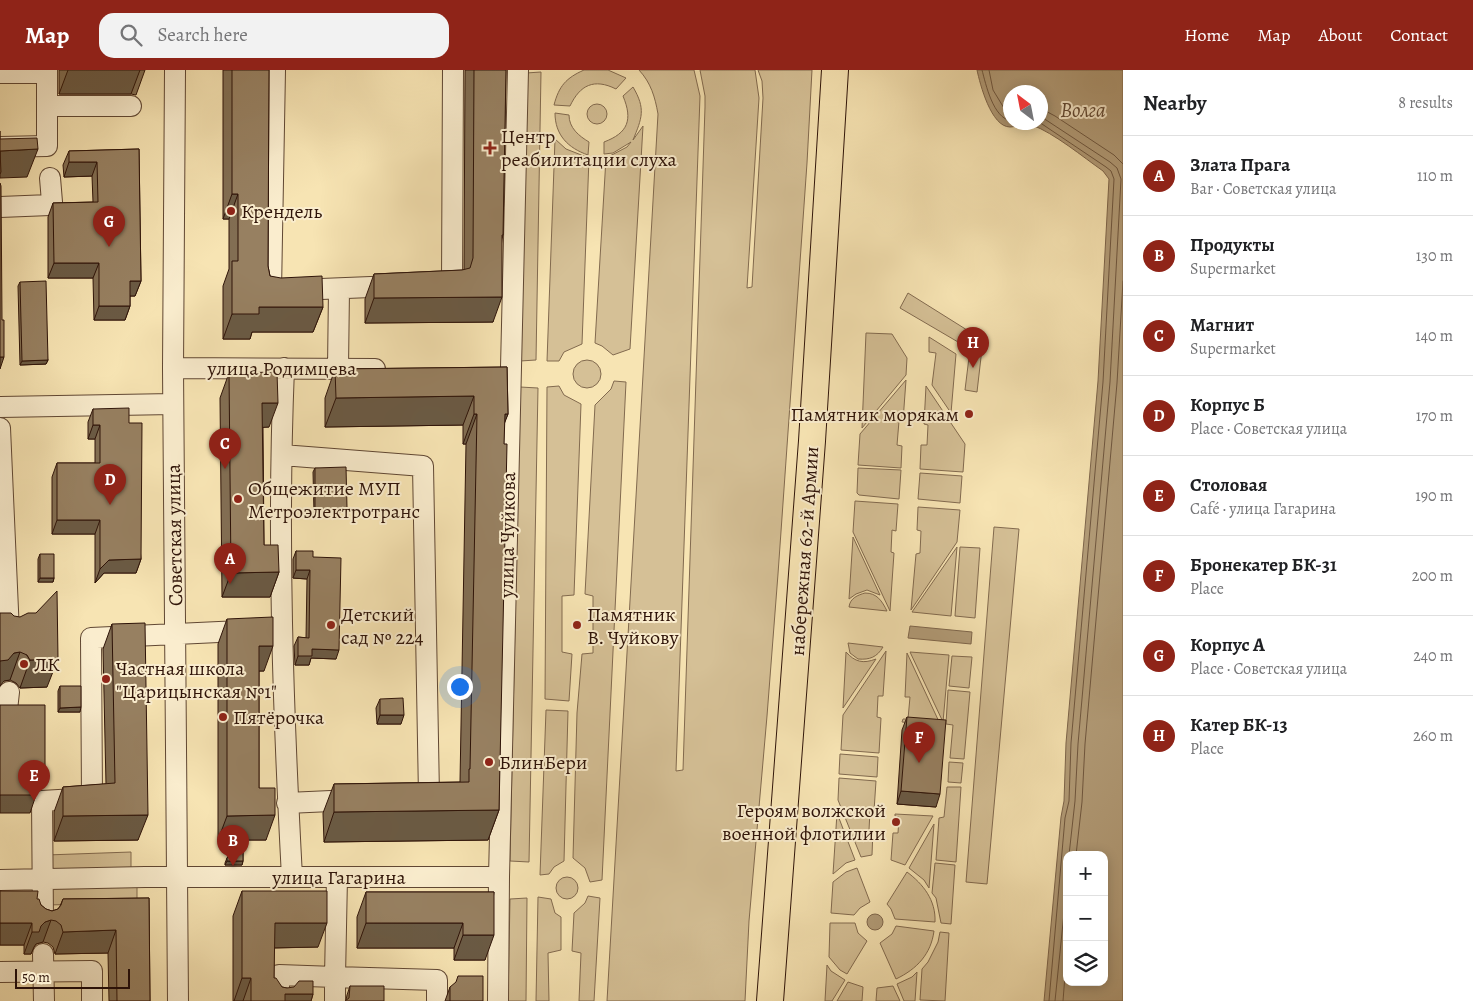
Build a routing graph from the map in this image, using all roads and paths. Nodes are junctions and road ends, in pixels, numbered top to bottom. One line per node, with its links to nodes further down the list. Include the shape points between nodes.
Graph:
1 (175, 70): 14 (street, Советская улица)
2 (275, 70): 13 (street, via 272,291)
3 (453, 70): 13 (street, via 452,283)
4 (518, 70): 19 (street, улица Чуйкова)
5 (835, 70): 49 (main road, набережная 62-й Армии, via 812,441)
6 (47, 71): 7 (street); 8 (street)
7 (0, 73)
8 (47, 106): 9 (street); 11 (street)
9 (131, 106)
10 (0, 147): 11 (street)
11 (49, 163): 12 (street, via 50,205)
12 (0, 207)
13 (339, 289): 16 (street)
14 (172, 368): 15 (street, улица Родимцева); 20 (street, Советская улица)
15 (284, 368): 16 (street, улица Родимцева); 23 (street)
16 (338, 368): 17 (street, улица Родимцева)
17 (396, 369)
18 (491, 369): 19 (street)
19 (512, 369): 35 (street, улица Чуйкова)
20 (173, 404): 21 (street); 26 (street, Советская улица)
21 (0, 406)
22 (0, 428): 25 (street)
23 (282, 455): 24 (street); 29 (street, via 423,466 428,796)
24 (282, 629): 26 (street); 31 (street)
25 (9, 633)
26 (175, 635): 32 (street, Советская улица); 36 (street, via 91,638 92,798 42,801)
27 (9, 692): 28 (street, via 8,710)
28 (0, 710)
29 (400, 797)
30 (372, 799): 31 (street)
31 (287, 803): 33 (street)
32 (178, 877): 33 (street, улица Гагарина); 36 (street, улица Гагарина); 44 (street, Советская улица)
33 (292, 877): 34 (street, улица Гагарина)
34 (337, 877): 35 (street, улица Гагарина); 41 (street)
35 (499, 877): 48 (street, улица Чуйкова)
36 (43, 879): 37 (street, улица Гагарина); 38 (street)
37 (0, 880)
38 (43, 921)
39 (43, 963): 40 (street); 42 (street); 43 (street, via 92,971)
40 (0, 972)
41 (335, 977): 45 (street, via 279,976); 46 (street); 47 (street, via 437,980)
42 (44, 1001)
43 (92, 1001)
44 (178, 1001)
45 (279, 1001)
46 (335, 1001)
47 (437, 1001)
48 (498, 1001)
49 (770, 1001)

